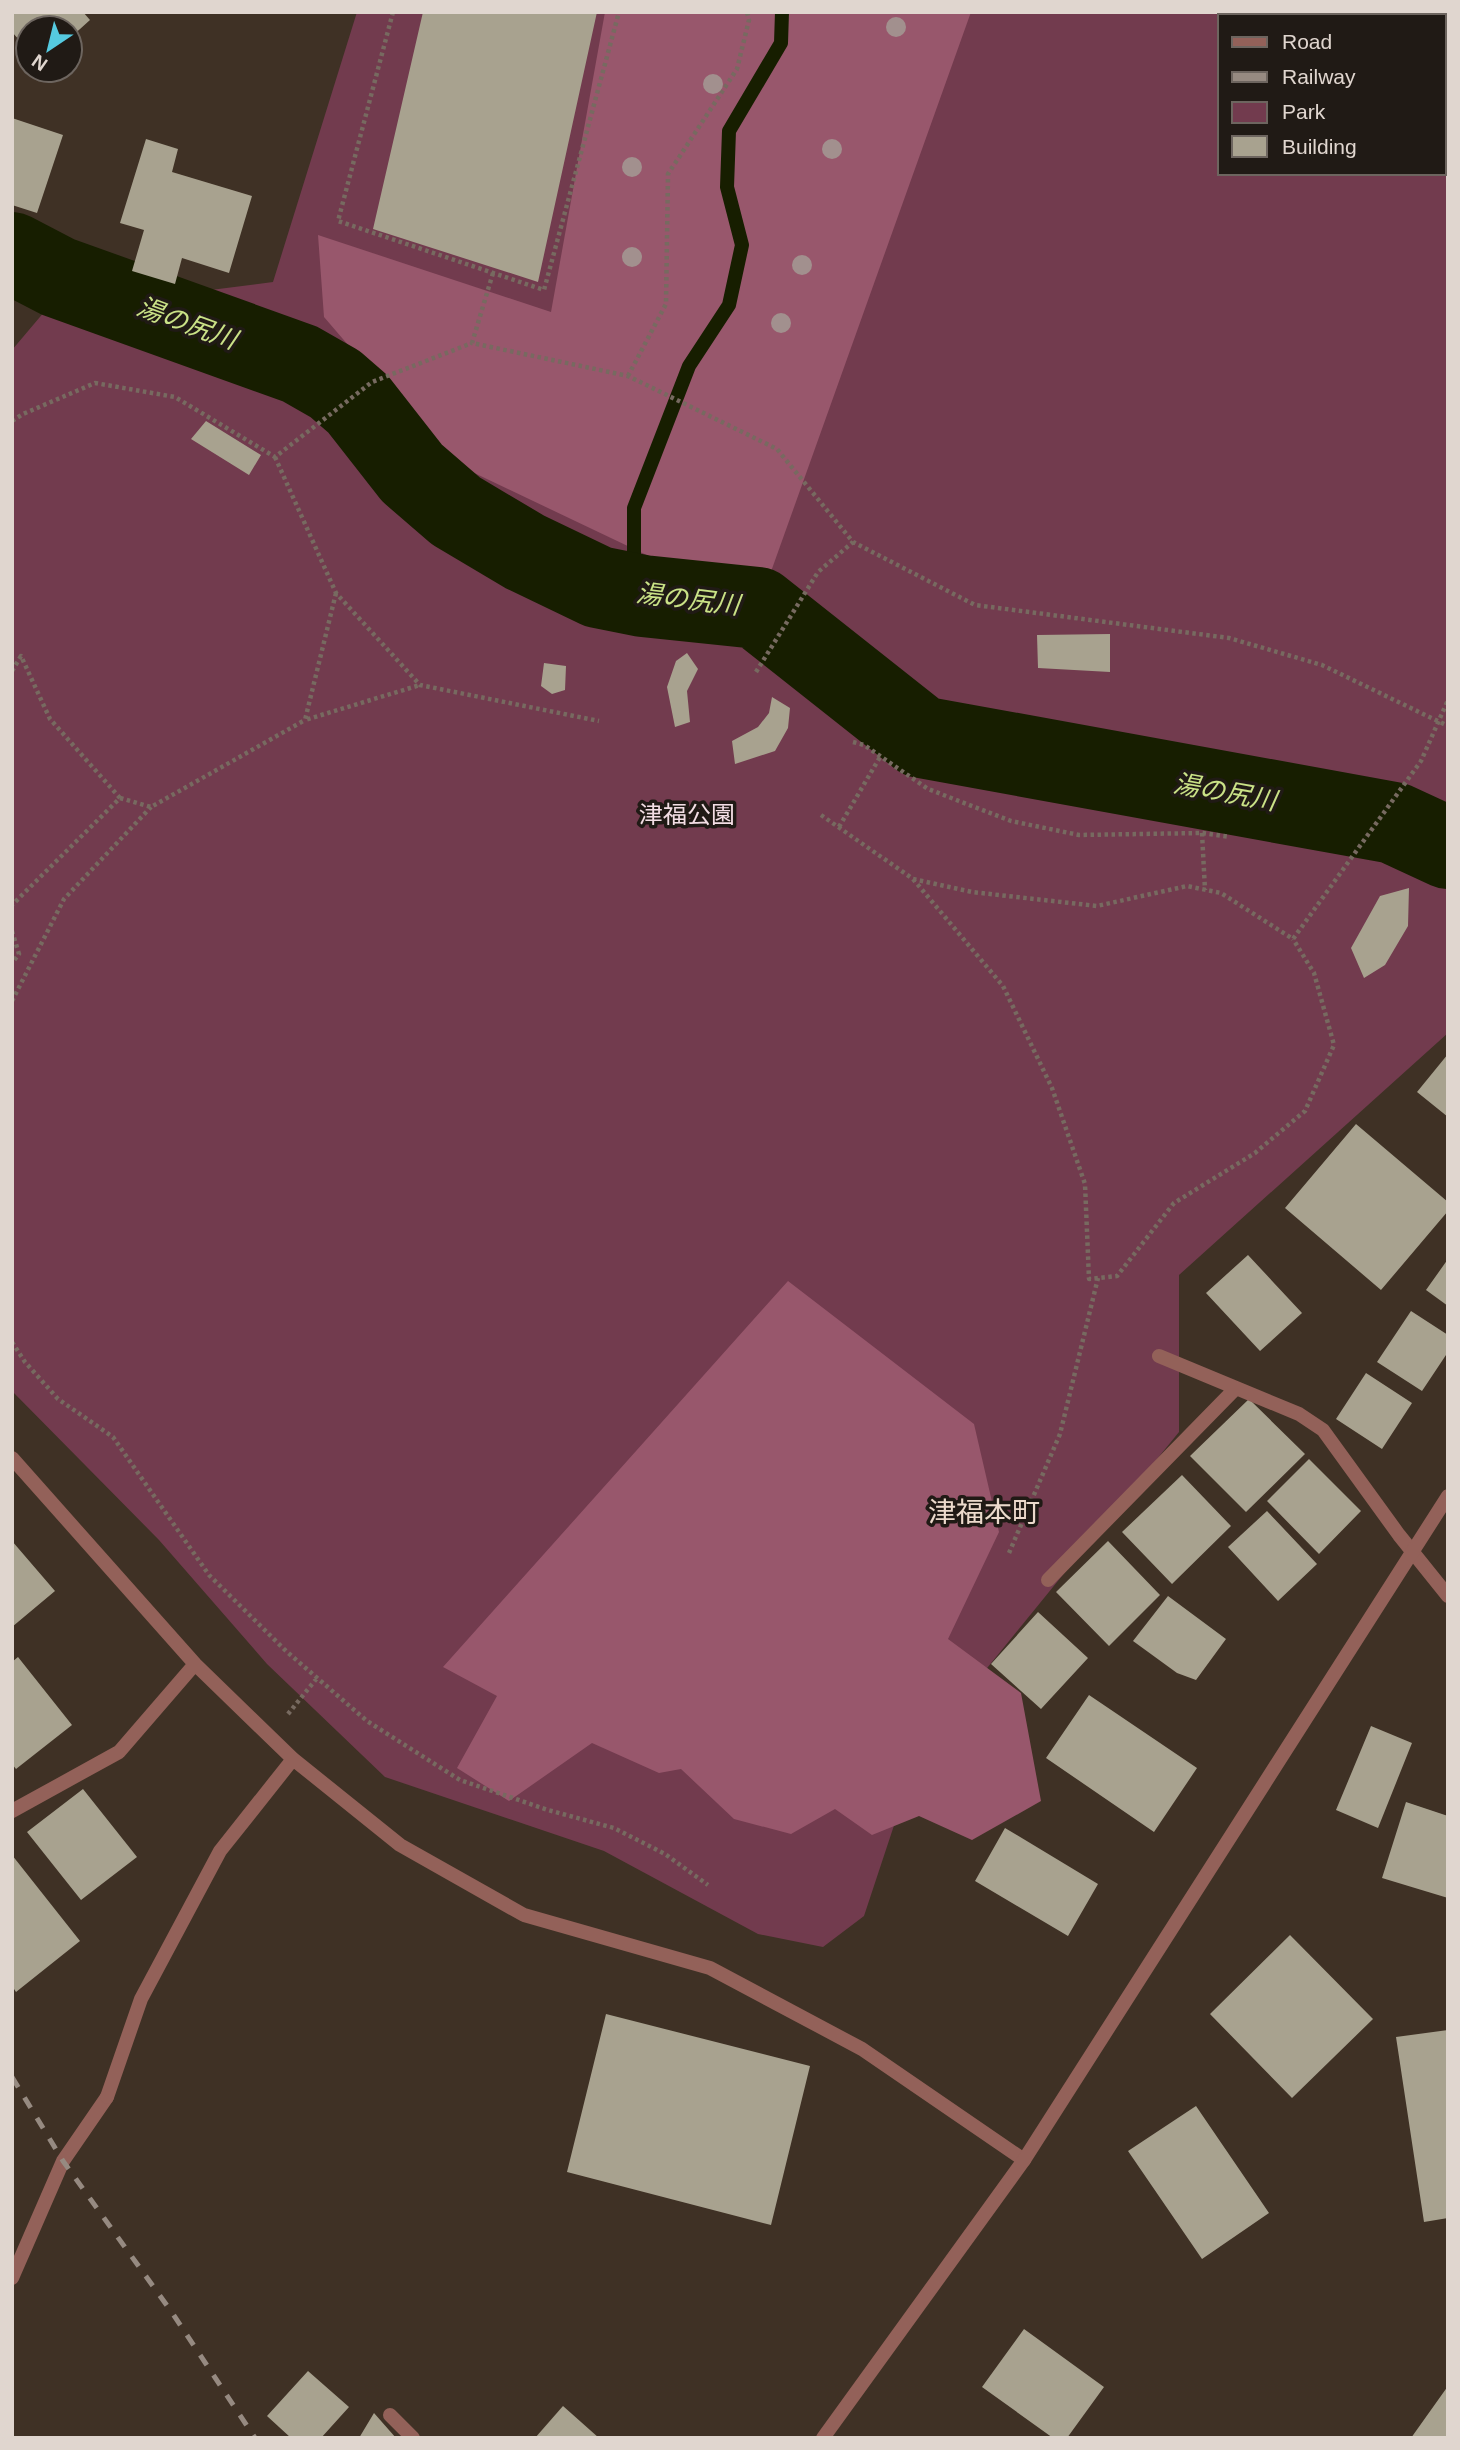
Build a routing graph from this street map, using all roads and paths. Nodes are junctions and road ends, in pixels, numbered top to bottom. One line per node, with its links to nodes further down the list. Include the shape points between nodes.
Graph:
1 (393, 12): 4 (path, via 338,221)
2 (620, 12): 4 (path, via 544,290)
3 (747, 12): 6 (path, via 737,69 668,174 666,304)
4 (493, 273): 5 (path)
5 (472, 343): 6 (path); 8 (path, via 372,382)
6 (628, 376): 9 (path, via 777,449)
7 (12, 421): 8 (path, via 95,383 175,397)
8 (275, 457): 10 (path)
9 (853, 542): 12 (path, via 818,572); 17 (path, via 975,605 1229,638 1322,665)
10 (336, 593): 13 (path); 15 (path)
11 (12, 671): 21 (path, via 21,656 50,719)
12 (756, 672)
13 (420, 685): 15 (path); 16 (path)
14 (1448, 700): 17 (path)
15 (305, 720): 22 (path)
16 (599, 721)
17 (1439, 723): 18 (path); 31 (path, via 1421,761)
18 (1448, 726)
19 (853, 742): 20 (path)
20 (880, 757): 24 (path); 25 (path, via 928,789 1011,821 1079,835)
21 (120, 798): 22 (path); 29 (path)
22 (151, 807): 33 (path, via 64,899)
23 (821, 815): 24 (path)
24 (839, 827): 27 (path)
25 (1202, 833): 26 (path); 28 (path)
26 (1230, 837)
27 (913, 880): 28 (path, via 972,892 1097,906 1187,886); 34 (path, via 1003,986 1052,1088 1085,1184 1089,1279)
28 (1205, 890): 31 (path, via 1221,892)
29 (12, 905)
30 (12, 931): 32 (path, via 19,954)
31 (1293, 939): 34 (path, via 1314,973 1334,1045 1305,1111 1255,1153 1174,1203 1117,1276)
32 (12, 963)
33 (12, 1001)
34 (1098, 1278): 41 (path, via 1060,1434)
35 (12, 1342): 45 (path, via 58,1399 113,1437 209,1575)
36 (1159, 1356): 37 (street)
37 (1236, 1388): 40 (street, via 1299,1414 1323,1430); 42 (street)
38 (12, 1458): 44 (street)
39 (1448, 1496): 40 (street)
40 (1412, 1552): 43 (street); 50 (street)
41 (1009, 1553)
42 (1048, 1580)
43 (1448, 1596)
44 (195, 1664): 46 (street); 48 (street, via 119,1752)
45 (317, 1678): 46 (path); 49 (path, via 367,1721 460,1780 614,1828 665,1854)
46 (271, 1737): 47 (street)
47 (293, 1759): 50 (street, via 400,1845 524,1915 710,1968 862,2049); 51 (street, via 220,1851 141,1999 107,2097 62,2161)
48 (12, 1811)
49 (708, 1885)
50 (1024, 2160): 54 (street)
51 (12, 2278)
52 (390, 2415): 53 (street)
53 (412, 2438)
54 (823, 2438)

